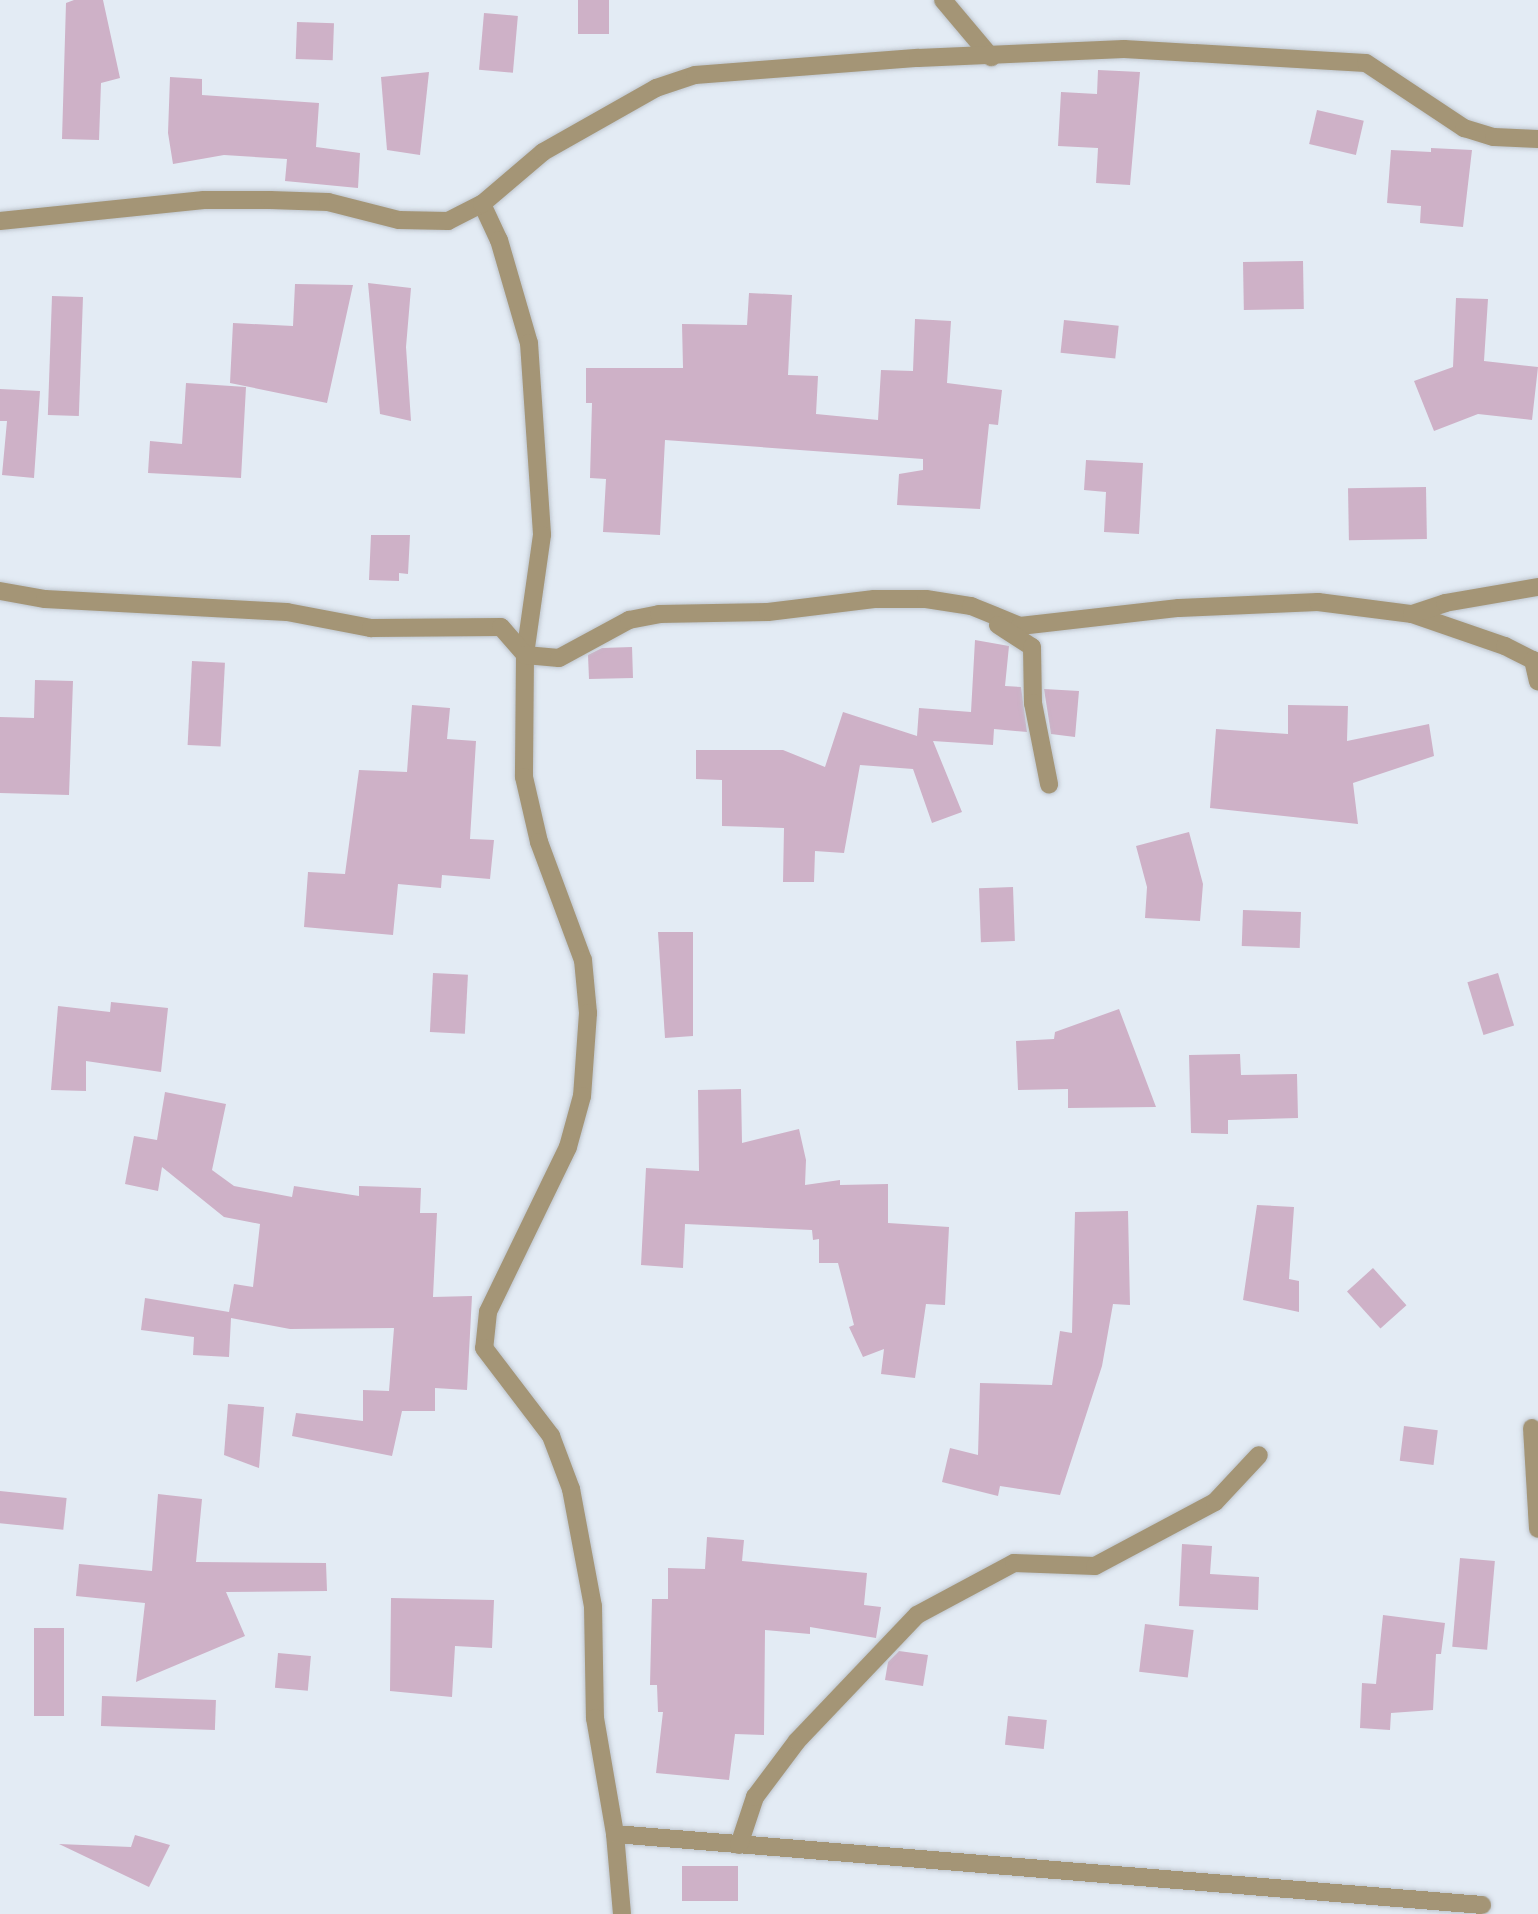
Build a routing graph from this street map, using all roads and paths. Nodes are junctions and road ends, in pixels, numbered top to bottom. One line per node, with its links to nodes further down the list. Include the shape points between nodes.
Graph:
1 (943, 0): 2 (street)
2 (991, 57): 3 (street, via 1124,50 1366,63 1464,128 1494,137); 4 (street, via 695,75 656,88 543,152)
3 (1538, 139)
4 (482, 204): 5 (street, via 448,220 399,220 328,202 204,200); 10 (street, via 499,240 529,343 542,535)
5 (0, 221)
6 (1538, 587): 9 (street, via 1445,603)
7 (0, 590): 10 (street, via 45,599 287,612 371,628 502,627)
8 (971, 606): 9 (street, via 1020,626 1179,608 1318,602); 10 (street, via 926,599 874,599 768,612 659,614 629,620 559,658); 12 (street, via 1032,647 1033,703)
9 (1412, 614): 11 (street, via 1534,660)
10 (526, 655): 16 (street, via 524,777 539,842 583,960 588,1013 582,1096 568,1147 488,1312 484,1348 551,1436 571,1489 593,1606 595,1718)
11 (1538, 681)
12 (1049, 784)
13 (1532, 1429): 15 (street)
14 (1259, 1455): 17 (street, via 1215,1502 1095,1566 1014,1563 917,1615 797,1741 755,1797)
15 (1538, 1529)
16 (615, 1834): 17 (street); 19 (street)
17 (739, 1845): 18 (street)
18 (1482, 1905)
19 (622, 1914)

